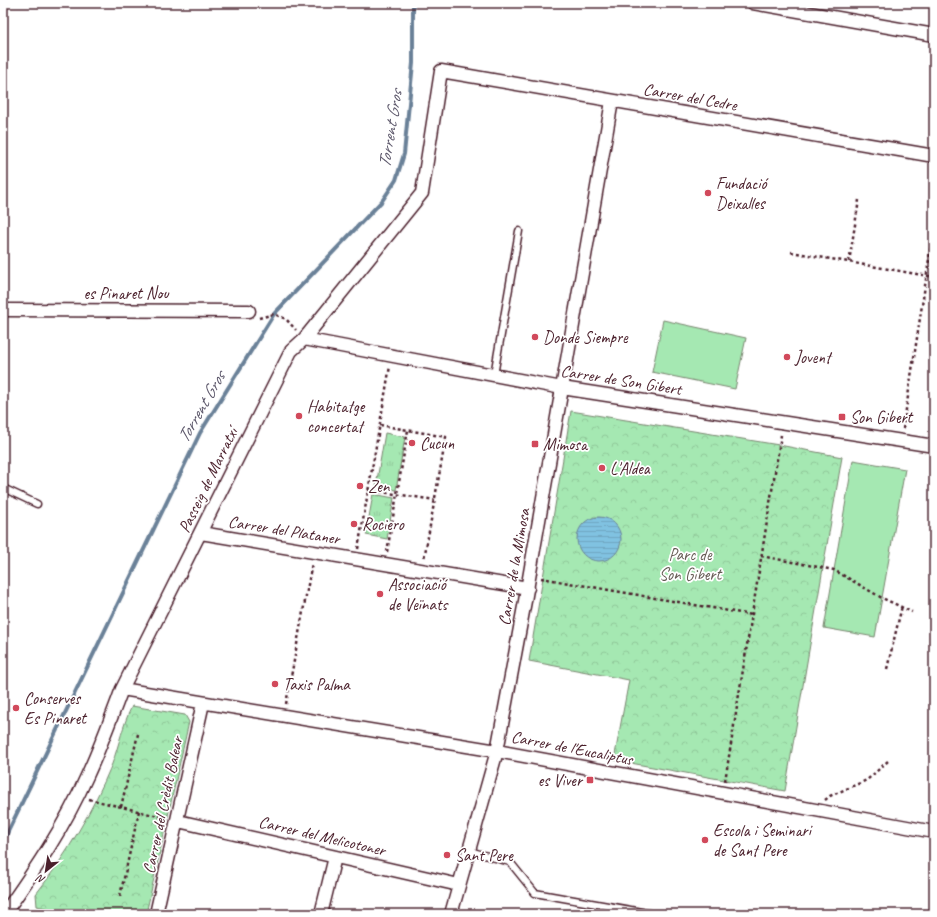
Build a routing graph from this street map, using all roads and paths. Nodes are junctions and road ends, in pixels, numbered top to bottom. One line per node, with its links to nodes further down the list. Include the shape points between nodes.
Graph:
1 (753, 3): 2 (street)
2 (934, 35)
3 (441, 71): 4 (street, Carrer del Cedre); 15 (street, Passeig de Marratxí, via 422,193)
4 (612, 101): 5 (street, Carrer del Cedre); 18 (street, Carrer de la Mimosa)
5 (934, 156)
6 (859, 200): 10 (path)
7 (934, 227): 11 (path)
8 (519, 231): 17 (lane)
9 (791, 252): 10 (path)
10 (849, 262): 11 (path)
11 (927, 276): 12 (path); 22 (path)
12 (934, 277)
13 (3, 310): 14 (street, es Pinaret Nou)
14 (249, 311): 15 (path, via 260,318 274,314 286,319)
15 (304, 339): 16 (street, Carrer de Son Gibert); 29 (street, Passeig de Marratxí, via 291,351)
16 (392, 356): 17 (street, Carrer de Son Gibert); 20 (path)
17 (494, 375): 18 (street, Carrer de Son Gibert)
18 (562, 388): 19 (street, Carrer de Son Gibert); 35 (street, Carrer de la Mimosa)
19 (783, 422): 22 (street, Carrer de Son Gibert); 31 (path)
20 (380, 425): 21 (path); 25 (path)
21 (408, 430): 26 (path); 27 (path, via 446,436)
22 (902, 441): 23 (street, Carrer de Son Gibert)
23 (934, 446)
24 (3, 488): 28 (lane)
25 (368, 490): 26 (path); 32 (path)
26 (397, 494): 27 (path); 33 (path)
27 (435, 500): 34 (path)
28 (37, 504)
29 (201, 533): 30 (street, Carrer del Plataner); 41 (street, Passeig de Marratxí)
30 (314, 552): 32 (street, Carrer del Plataner); 43 (path)
31 (761, 556): 37 (path, via 834,570 882,598); 39 (path)
32 (356, 559): 33 (street, Carrer del Plataner)
33 (385, 564): 34 (street, Carrer del Plataner)
34 (422, 570): 36 (street, Carrer del Plataner)
35 (530, 576): 36 (street, Carrer de la Mimosa); 39 (path)
36 (528, 588): 45 (street, Carrer de la Mimosa)
37 (902, 606): 38 (path); 40 (path)
38 (912, 612)
39 (752, 615): 47 (path)
40 (887, 669)
41 (122, 689): 42 (street, Carrer de l'Eucaliptus); 48 (street, Passeig de Marratxí, via 104,737)
42 (203, 702): 43 (street, Carrer de l'Eucaliptus); 52 (street, Carrer del Crèdit Balear)
43 (284, 716): 45 (street, Carrer de l'Eucaliptus)
44 (138, 734): 49 (path)
45 (497, 751): 47 (street, Carrer de l'Eucaliptus); 54 (street, Carrer de la Mimosa)
46 (888, 761): 50 (path, via 867,780 830,796)
47 (723, 794): 50 (street, Carrer de l'Eucaliptus)
48 (77, 796): 49 (path); 58 (street, Passeig de Marratxí, via 41,862)
49 (122, 807): 51 (path)
50 (814, 809): 53 (street, Carrer de l'Eucaliptus)
51 (139, 811): 52 (path); 57 (path)
52 (178, 820): 55 (street, Carrer del Melicotoner); 59 (street, Carrer del Crèdit Balear)
53 (934, 832)
54 (469, 850): 56 (street, Carrer de la Mimosa); 62 (lane, via 510,862 535,893)
55 (335, 856): 56 (street, Carrer del Melicotoner); 60 (street)
56 (459, 885): 61 (street, Carrer de la Mimosa)
57 (120, 896)
58 (4, 914)
59 (156, 914)
60 (321, 914)
61 (451, 914)
62 (653, 914)

